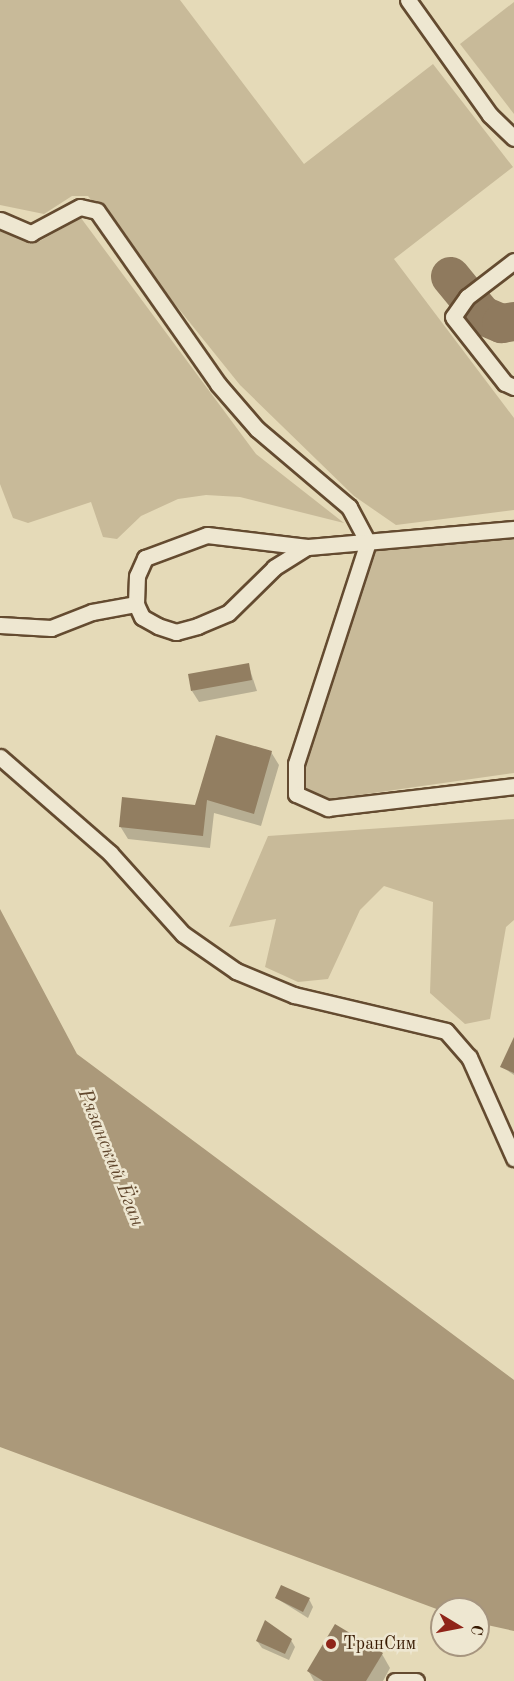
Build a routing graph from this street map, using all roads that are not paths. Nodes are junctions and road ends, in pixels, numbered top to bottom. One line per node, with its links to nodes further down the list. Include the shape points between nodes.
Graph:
1 (408, 0): 2 (street, via 490,115)
2 (514, 138)
3 (0, 220): 7 (street, via 30,233 80,207 97,211 218,384 257,429 349,507)
4 (514, 261): 5 (street, via 466,297 453,317 505,383)
5 (514, 387)
6 (514, 529): 7 (street)
7 (369, 542): 8 (street); 12 (street, via 302,743 296,794 328,808)
8 (307, 547): 9 (street, via 274,568 228,614 198,626 176,632 158,626 142,617); 9 (street, via 207,535 156,549 137,576)
9 (136, 604): 10 (street, via 92,612 51,628)
10 (0, 625)
11 (0, 757): 13 (street, via 110,853 183,934 226,965 294,995 447,1031 469,1057)
12 (514, 786)
13 (514, 1158)
14 (395, 1681): 15 (street)
15 (416, 1681)

